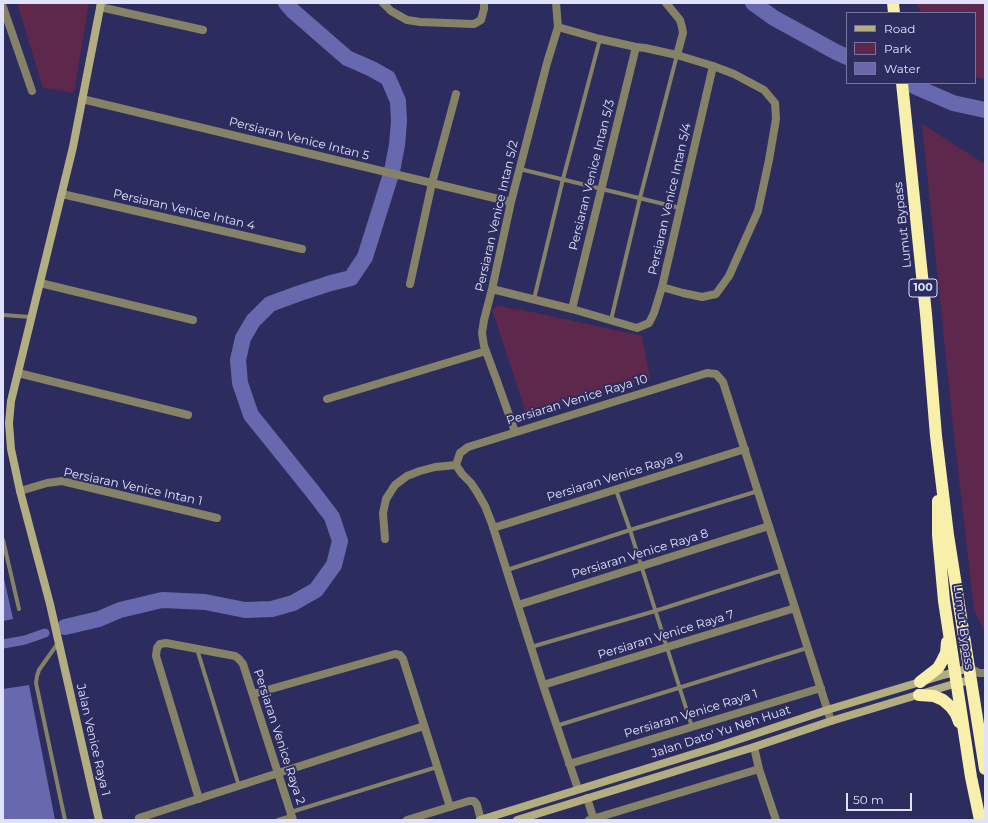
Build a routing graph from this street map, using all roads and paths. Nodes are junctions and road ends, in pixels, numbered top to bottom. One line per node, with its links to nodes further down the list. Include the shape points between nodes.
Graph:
1 (383, 3): 2 (street, via 391,12 407,20 474,24 481,20)
2 (484, 3)
3 (556, 3): 7 (street, Persiaran Venice Intan 5/2)
4 (666, 3): 11 (street, via 680,20 682,27 683,33)
5 (101, 5): 8 (street); 16 (main road, Jalan Venice Raya 1)
6 (3, 7): 14 (street)
7 (558, 27): 9 (street); 17 (street, Persiaran Venice Intan 5/2)
8 (203, 30)
9 (600, 39): 10 (street); 18 (lane)
10 (636, 47): 11 (street); 20 (street, Persiaran Venice Intan 5/3)
11 (677, 55): 12 (street); 22 (lane)
12 (713, 66): 24 (street, Persiaran Venice Intan 5/4); 28 (street, via 764,90 775,102 776,119 758,211 729,276 716,294 702,297)
13 (902, 84): 41 (highway, Lumut Bypass / 100)
14 (32, 90)
15 (456, 94): 19 (street)
16 (82, 99): 19 (street, Persiaran Venice Intan 5); 21 (main road, Jalan Venice Raya 1)
17 (519, 168): 18 (lane); 23 (street, Persiaran Venice Intan 5/2)
18 (563, 179): 20 (lane); 30 (lane)
19 (432, 183): 23 (street, Persiaran Venice Intan 5); 27 (street)
20 (601, 189): 22 (lane); 31 (street, Persiaran Venice Intan 5/3)
21 (62, 194): 25 (street, Persiaran Venice Intan 4); 26 (main road, Jalan Venice Raya 1)
22 (640, 198): 24 (lane); 35 (lane)
23 (511, 202): 29 (street, Persiaran Venice Intan 5/2)
24 (680, 208): 28 (street, Persiaran Venice Intan 5/4)
25 (302, 249)
26 (40, 283): 33 (main road, Jalan Venice Raya 1); 34 (street)
27 (410, 284)
28 (662, 287): 35 (street, Persiaran Venice Intan 5/4, via 648,323 637,328)
29 (492, 289): 30 (street); 36 (street, Persiaran Venice Intan 5/2, via 482,333)
30 (534, 299): 31 (street)
31 (572, 309): 35 (street)
32 (3, 315): 33 (lane)
33 (32, 317): 37 (main road, Jalan Venice Raya 1)
34 (193, 320)
35 (611, 320)
36 (486, 351): 38 (street); 40 (street, Persiaran Venice Intan 5/2)
37 (18, 373): 39 (street); 45 (main road, Jalan Venice Raya 1, via 9,423 10,449)
38 (327, 399)
39 (188, 415)
40 (515, 432): 42 (street, Persiaran Venice Raya 10, via 707,373 716,374 724,382); 43 (street, Persiaran Venice Raya 10, via 468,447 460,453)
41 (936, 436): 60 (highway, Lumut Bypass / 100, via 938,535); 66 (highway, Lumut Bypass / 100, via 948,535)
42 (745, 449): 44 (street, Persiaran Venice Raya 9); 46 (street)
43 (456, 465): 49 (street, via 477,492); 51 (street, via 420,471 394,485 386,498 383,513)
44 (616, 490): 49 (street, Persiaran Venice Raya 9); 50 (lane)
45 (20, 491): 47 (street, Persiaran Venice Intan 1, via 62,481); 61 (main road, Jalan Venice Raya 1)
46 (759, 491): 48 (street); 50 (lane)
47 (217, 518)
48 (769, 526): 53 (street, Persiaran Venice Raya 8); 55 (street)
49 (493, 528): 54 (street)
50 (630, 530): 53 (lane); 54 (lane)
51 (385, 539)
52 (3, 540): 58 (lane)
53 (641, 566): 56 (street, Persiaran Venice Raya 8); 59 (lane)
54 (506, 570): 56 (street)
55 (784, 570): 57 (street); 59 (lane)
56 (518, 605): 62 (street)
57 (795, 608): 63 (street, Persiaran Venice Raya 7); 64 (street)
58 (19, 609)
59 (656, 611): 62 (lane); 63 (lane)
60 (948, 626): 67 (highway, Lumut Bypass / 100); 68 (highway, via 946,653 942,661 938,668)
61 (58, 643): 97 (lane, via 39,670 36,683); 98 (main road, Jalan Venice Raya 1)
62 (531, 647): 69 (street)
63 (666, 648): 69 (street, Persiaran Venice Raya 7); 70 (lane)
64 (808, 648): 70 (lane); 71 (street)
65 (197, 649): 72 (street, Persiaran Venice Raya 2, via 239,659); 88 (lane); 91 (street, via 160,644 156,656)
66 (976, 674): 67 (main road, Jalan Dato' Yu Neh Huat); 67 (main road, Jalan Dato' Yu Neh Huat); 85 (highway, Lumut Bypass / 100)
67 (956, 677): 68 (main road, Jalan Dato' Yu Neh Huat); 73 (main road, Jalan Dato' Yu Neh Huat); 79 (highway, Lumut Bypass / 100)
68 (920, 682): 74 (main road, Jalan Dato' Yu Neh Huat)
69 (543, 685): 77 (street)
70 (679, 688): 77 (lane); 78 (lane)
71 (820, 688): 74 (street); 78 (street, Persiaran Venice Raya 1)
72 (253, 694): 76 (street, via 395,654 403,659); 86 (street, Persiaran Venice Raya 2)
73 (919, 695): 75 (main road, Jalan Dato' Yu Neh Huat); 79 (highway, via 934,696 951,707)
74 (827, 710): 75 (street); 82 (main road, Jalan Dato' Yu Neh Huat)
75 (831, 721): 80 (main road, Jalan Dato' Yu Neh Huat)
76 (424, 726): 83 (street); 86 (street)
77 (556, 726): 81 (street)
78 (692, 727): 81 (street, Persiaran Venice Raya 1)
79 (965, 736): 105 (highway, Lumut Bypass / 100)
80 (754, 748): 84 (street); 87 (main road, Jalan Dato' Yu Neh Huat)
81 (569, 764): 89 (street)
82 (661, 764): 87 (main road); 89 (main road, Jalan Dato' Yu Neh Huat)
83 (437, 768): 92 (street); 94 (lane)
84 (759, 769): 96 (street); 104 (street)
85 (985, 769)
86 (279, 773): 88 (street); 94 (street, Persiaran Venice Raya 2)
87 (664, 775): 90 (main road, Jalan Dato' Yu Neh Huat)
88 (239, 786): 91 (street)
89 (578, 789): 93 (main road, Jalan Dato' Yu Neh Huat)
90 (587, 798): 96 (street); 103 (main road, Jalan Dato' Yu Neh Huat)
91 (199, 799): 95 (street)
92 (450, 807): 100 (street); 101 (street, via 469,800 474,801)
93 (510, 811): 101 (main road, Jalan Dato' Yu Neh Huat); 102 (main road)
94 (292, 816): 99 (lane)
95 (139, 818)
96 (592, 819)
97 (65, 820)
98 (98, 820)
99 (278, 820)
100 (407, 820)
101 (481, 820)
102 (491, 820)
103 (517, 820)
104 (776, 820)
105 (980, 820)

